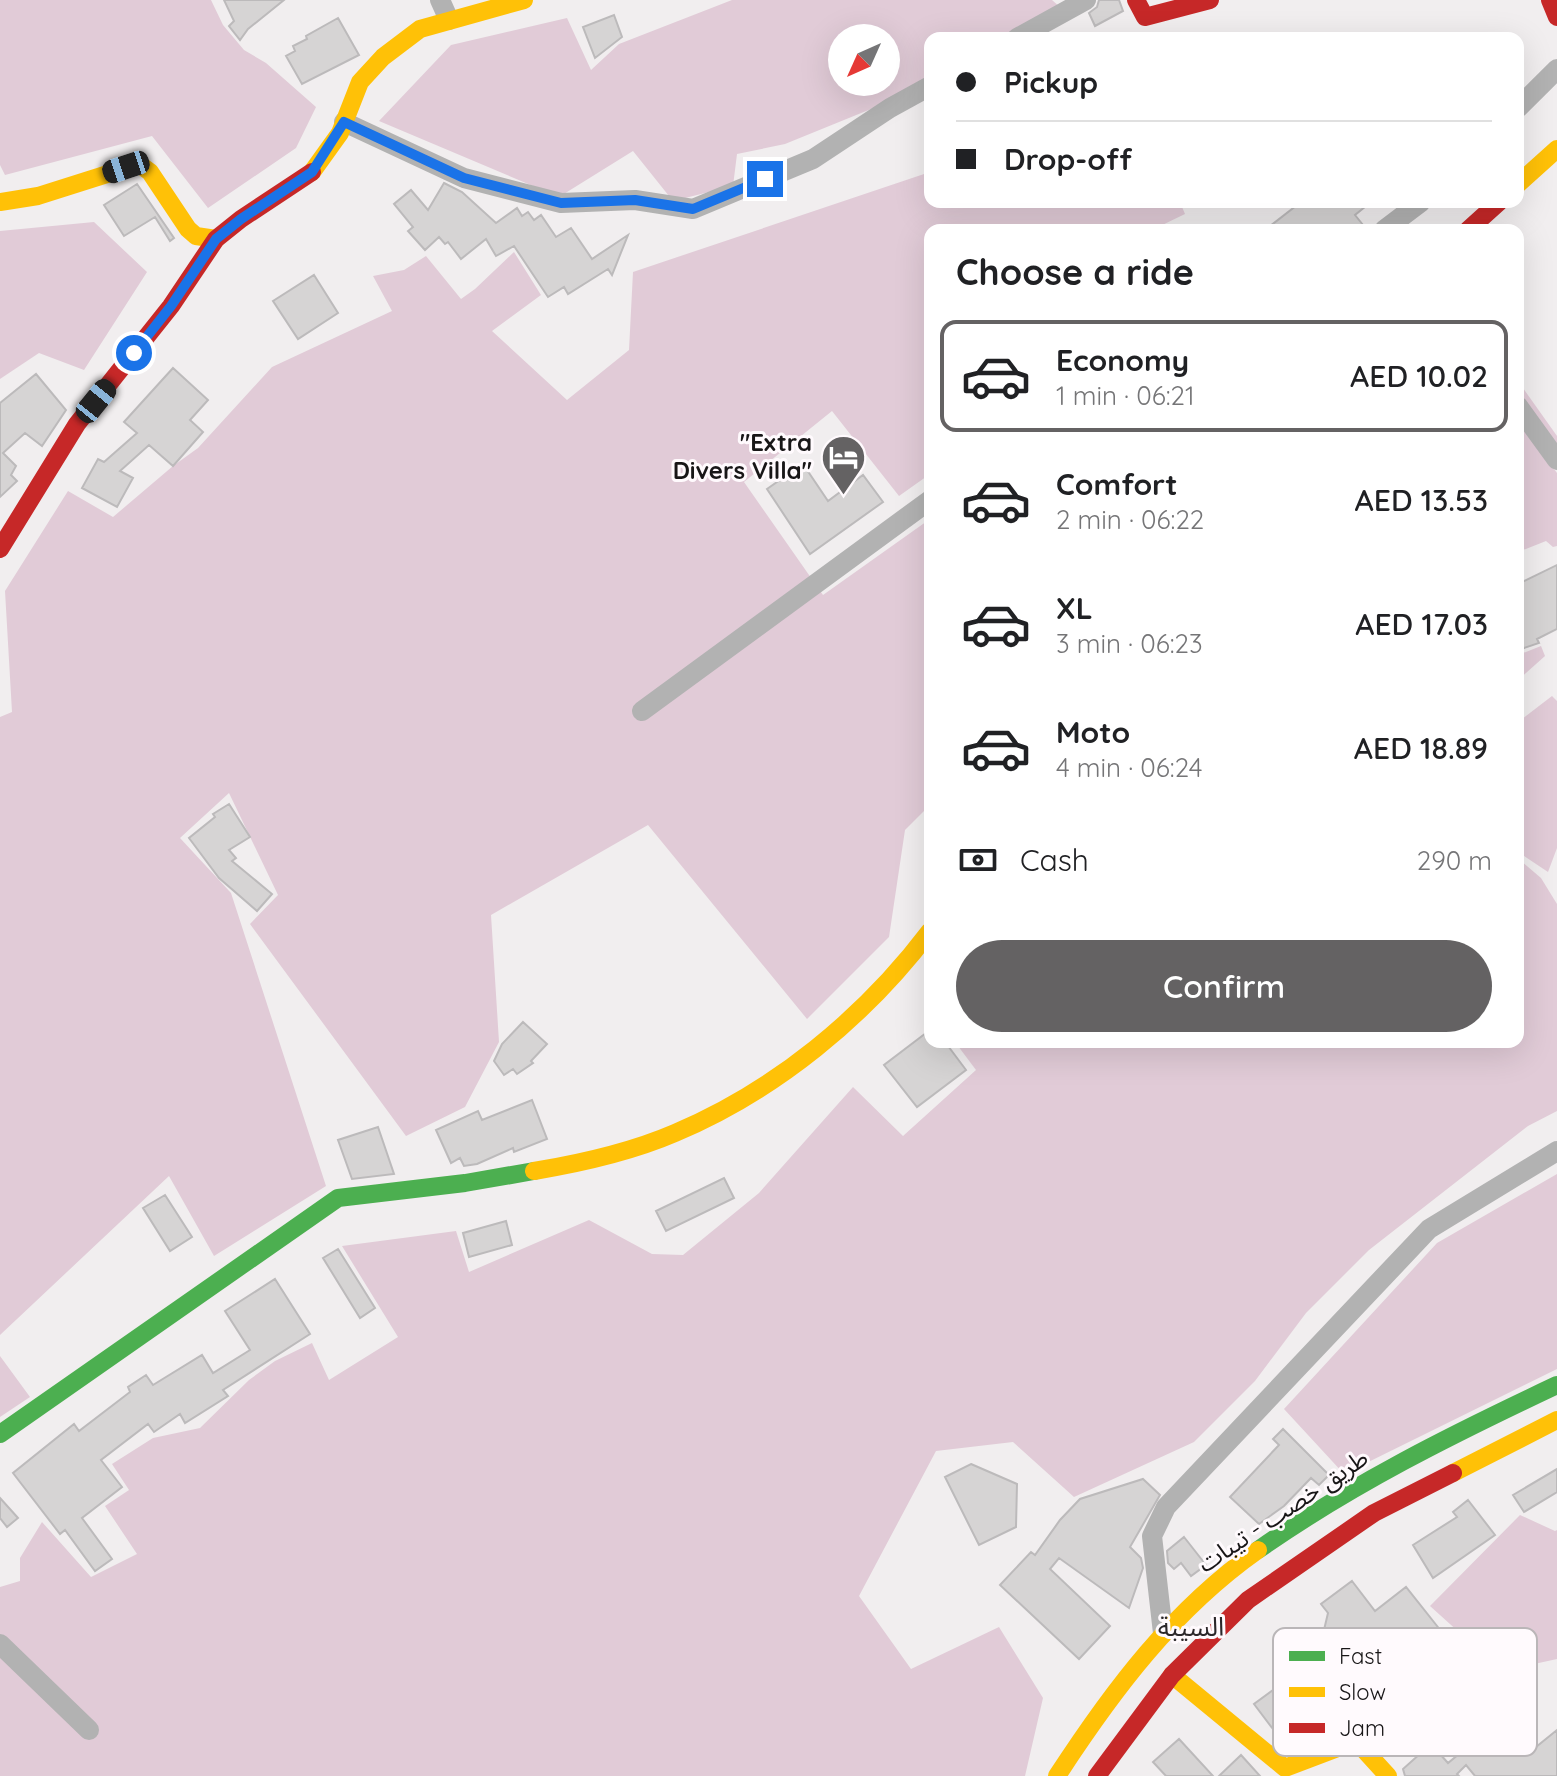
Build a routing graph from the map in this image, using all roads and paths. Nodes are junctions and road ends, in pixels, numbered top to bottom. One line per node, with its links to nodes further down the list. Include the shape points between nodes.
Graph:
1 (440, 0): 8 (street)
2 (524, 0): 8 (main road)
3 (1086, 0): 9 (street)
4 (1136, 0): 5 (main road, via 1145,17)
5 (1210, 0)
6 (1550, 0): 7 (main road)
7 (1557, 17)
8 (449, 20): 13 (main road, via 420,29 383,57 360,82)
9 (1028, 32)
10 (1557, 69): 12 (street)
11 (924, 89): 13 (street, via 813,159 693,209 635,200 561,203 464,178)
12 (1524, 102)
13 (344, 122): 21 (main road, via 312,172)
14 (1557, 149): 15 (main road)
15 (1524, 179)
16 (0, 202): 21 (main road, via 38,196 139,164 188,229)
17 (1413, 208): 19 (street)
18 (1492, 208): 20 (main road)
19 (1392, 224)
20 (1475, 224)
21 (216, 239): 25 (main road, via 171,306 77,424)
22 (1524, 414): 23 (street)
23 (1557, 460)
24 (924, 504): 26 (street)
25 (0, 549)
26 (642, 711)
27 (924, 939): 31 (main road, via 898,973 833,1034 748,1097 674,1134 583,1163 338,1198)
28 (1557, 1151): 32 (street, via 1429,1229 1166,1507 1152,1536)
29 (1557, 1385): 32 (main road, طريق خصب - تيبات, via 1371,1477 1240,1563)
30 (1557, 1420): 34 (main road, via 1374,1513 1248,1600)
31 (0, 1434)
32 (1163, 1633): 38 (main road, طريق خصب - تيبات)
33 (0, 1644): 35 (street)
34 (1172, 1675): 36 (main road, via 1285,1768); 39 (main road)
35 (89, 1730)
36 (1317, 1756)
37 (1370, 1756): 40 (main road)
38 (1057, 1776)
39 (1097, 1776)
40 (1388, 1776)

